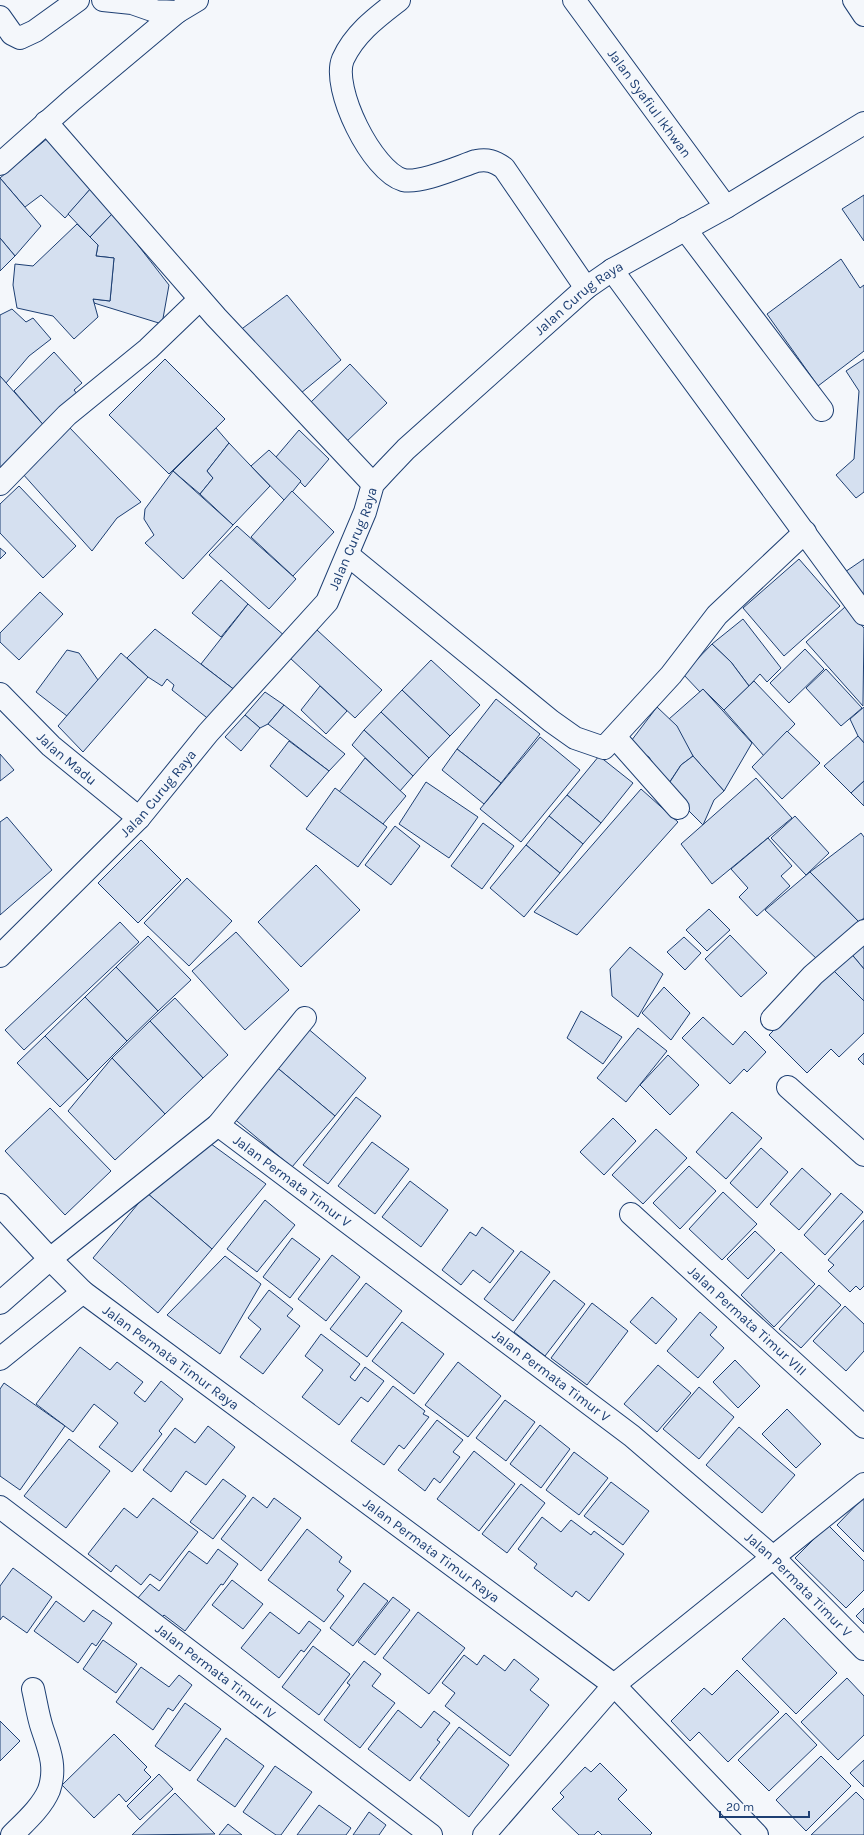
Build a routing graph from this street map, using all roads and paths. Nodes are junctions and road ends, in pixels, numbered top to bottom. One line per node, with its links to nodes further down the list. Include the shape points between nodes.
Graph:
1 (78, 0): 9 (street, via 35,31 20,38 12,34)
2 (103, 0): 7 (street, via 132,3 155,11)
3 (197, 0): 7 (street)
4 (399, 0): 16 (street, via 354,40 343,60 341,78 348,104 361,134 384,167 394,176 404,180 417,180 476,161 494,161 504,168)
5 (574, 0): 13 (street, Jalan Syafiul Ikhwan)
6 (854, 0): 8 (street)
7 (176, 12): 10 (street)
8 (864, 15)
9 (0, 18)
10 (46, 122): 12 (street); 17 (street)
11 (864, 123): 13 (street, Jalan Curug Raya)
12 (0, 164)
13 (726, 207): 14 (street, Jalan Curug Raya)
14 (685, 229): 15 (street, Jalan Curug Raya); 18 (street)
15 (612, 270): 16 (street, Jalan Curug Raya); 21 (street)
16 (586, 288): 20 (street, Jalan Curug Raya, via 406,449)
17 (200, 299): 19 (street, via 148,349 67,416); 20 (street)
18 (822, 410)
19 (0, 484)
20 (373, 484): 22 (street, Jalan Curug Raya)
21 (805, 532): 23 (street); 25 (street, via 717,615 671,675)
22 (348, 555): 25 (street, via 563,730 575,738 604,748); 27 (street, Jalan Curug Raya, via 327,602 208,733)
23 (864, 614)
24 (0, 694): 27 (street, Jalan Madu, via 51,746)
25 (615, 737): 26 (street)
26 (678, 808)
27 (139, 818): 29 (street, Jalan Curug Raya)
28 (864, 931): 31 (street, via 813,975)
29 (0, 956)
30 (305, 1018): 33 (street)
31 (772, 1019)
32 (796, 1094): 34 (street)
33 (218, 1125): 37 (street); 44 (street, Jalan Permata Timur V, via 632,1436)
34 (864, 1155)
35 (0, 1204): 37 (street, Jalan Permata Timur Raya)
36 (632, 1214): 41 (street, Jalan Permata Timur VIII)
37 (50, 1259): 38 (street, Jalan Permata Timur Raya); 39 (street)
38 (83, 1292): 40 (street); 46 (street, Jalan Permata Timur Raya)
39 (0, 1303)
40 (0, 1359)
41 (864, 1427)
42 (864, 1484): 44 (street)
43 (0, 1507): 49 (street, Jalan Permata Timur IV)
44 (773, 1557): 45 (street, Jalan Permata Timur V); 46 (street)
45 (864, 1649)
46 (614, 1685): 50 (street); 51 (street, Jalan Permata Timur Raya)
47 (33, 1689): 48 (street, via 42,1727 50,1746 52,1772 48,1790 40,1805)
48 (12, 1835)
49 (431, 1835)
50 (484, 1835)
51 (757, 1835)

